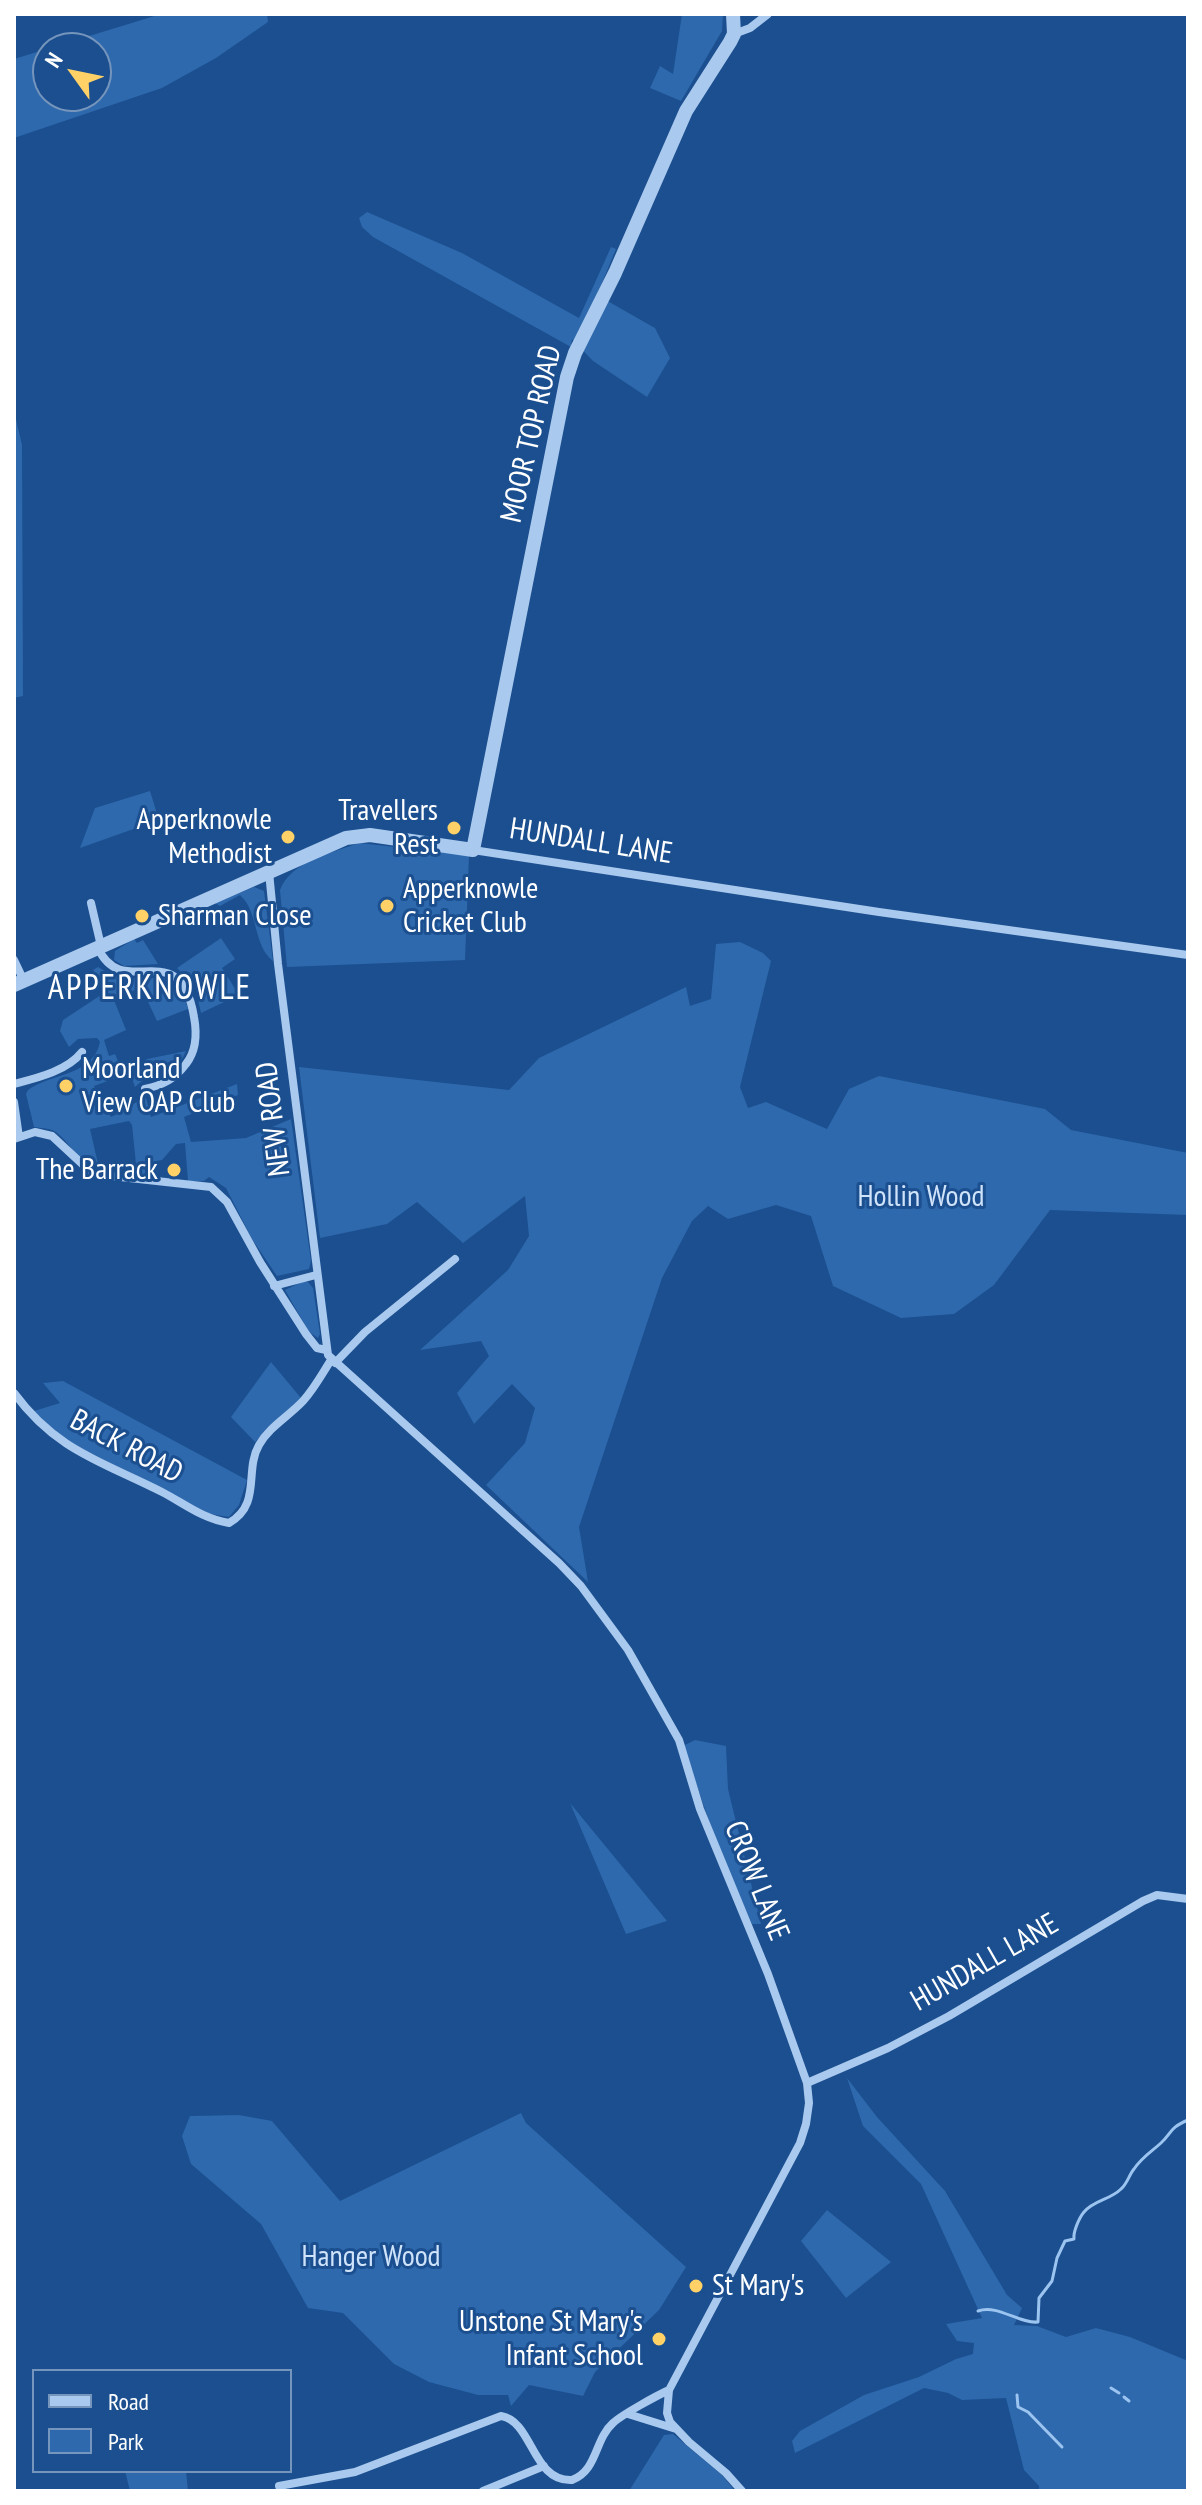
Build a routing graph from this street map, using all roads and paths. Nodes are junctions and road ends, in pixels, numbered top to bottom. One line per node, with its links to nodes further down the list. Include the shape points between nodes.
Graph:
1 (733, 14): 3 (street)
2 (768, 14): 3 (street)
3 (734, 34): 4 (street, MOOR TOP ROAD, via 686,111 567,377)
4 (473, 850): 5 (street, HUNDALL LANE, via 360,835); 8 (street, HUNDALL LANE)
5 (269, 872): 7 (street, HUNDALL LANE); 17 (street, NEW ROAD)
6 (91, 903): 7 (street)
7 (100, 947): 10 (street, HUNDALL LANE); 13 (street, via 104,960 115,969 170,973 189,992 196,1027 191,1058 173,1078)
8 (1188, 955)
9 (14, 960): 10 (street)
10 (19, 983)
11 (82, 1052): 12 (street, via 65,1066)
12 (14, 1084)
13 (150, 1084)
14 (14, 1102): 15 (street)
15 (16, 1138): 18 (street, via 35,1132 52,1136 93,1174 211,1187 227,1202)
16 (455, 1259): 20 (street)
17 (316, 1275): 18 (street); 19 (street, NEW ROAD)
18 (274, 1286): 19 (street, via 317,1348)
19 (326, 1350): 20 (street, NEW ROAD)
20 (333, 1362): 21 (street, BACK ROAD, via 304,1400 264,1437 246,1506 229,1523 202,1516 71,1448 51,1435); 23 (street, CROW LANE, via 559,1563 628,1650 679,1740 700,1809)
21 (14, 1393)
22 (1188, 1899): 23 (street, HUNDALL LANE, via 1157,1895 1143,1901 949,2016)
23 (807, 2083): 24 (street, CROW LANE, via 809,2103 800,2143)
24 (669, 2390): 25 (street); 26 (street, via 667,2413)
25 (628, 2414): 26 (street); 27 (street, via 613,2423 582,2477 563,2480)
26 (676, 2429): 30 (street)
27 (544, 2466): 28 (street, via 515,2422 501,2416 355,2472); 29 (street)
28 (279, 2486)
29 (483, 2491)
30 (742, 2491)

